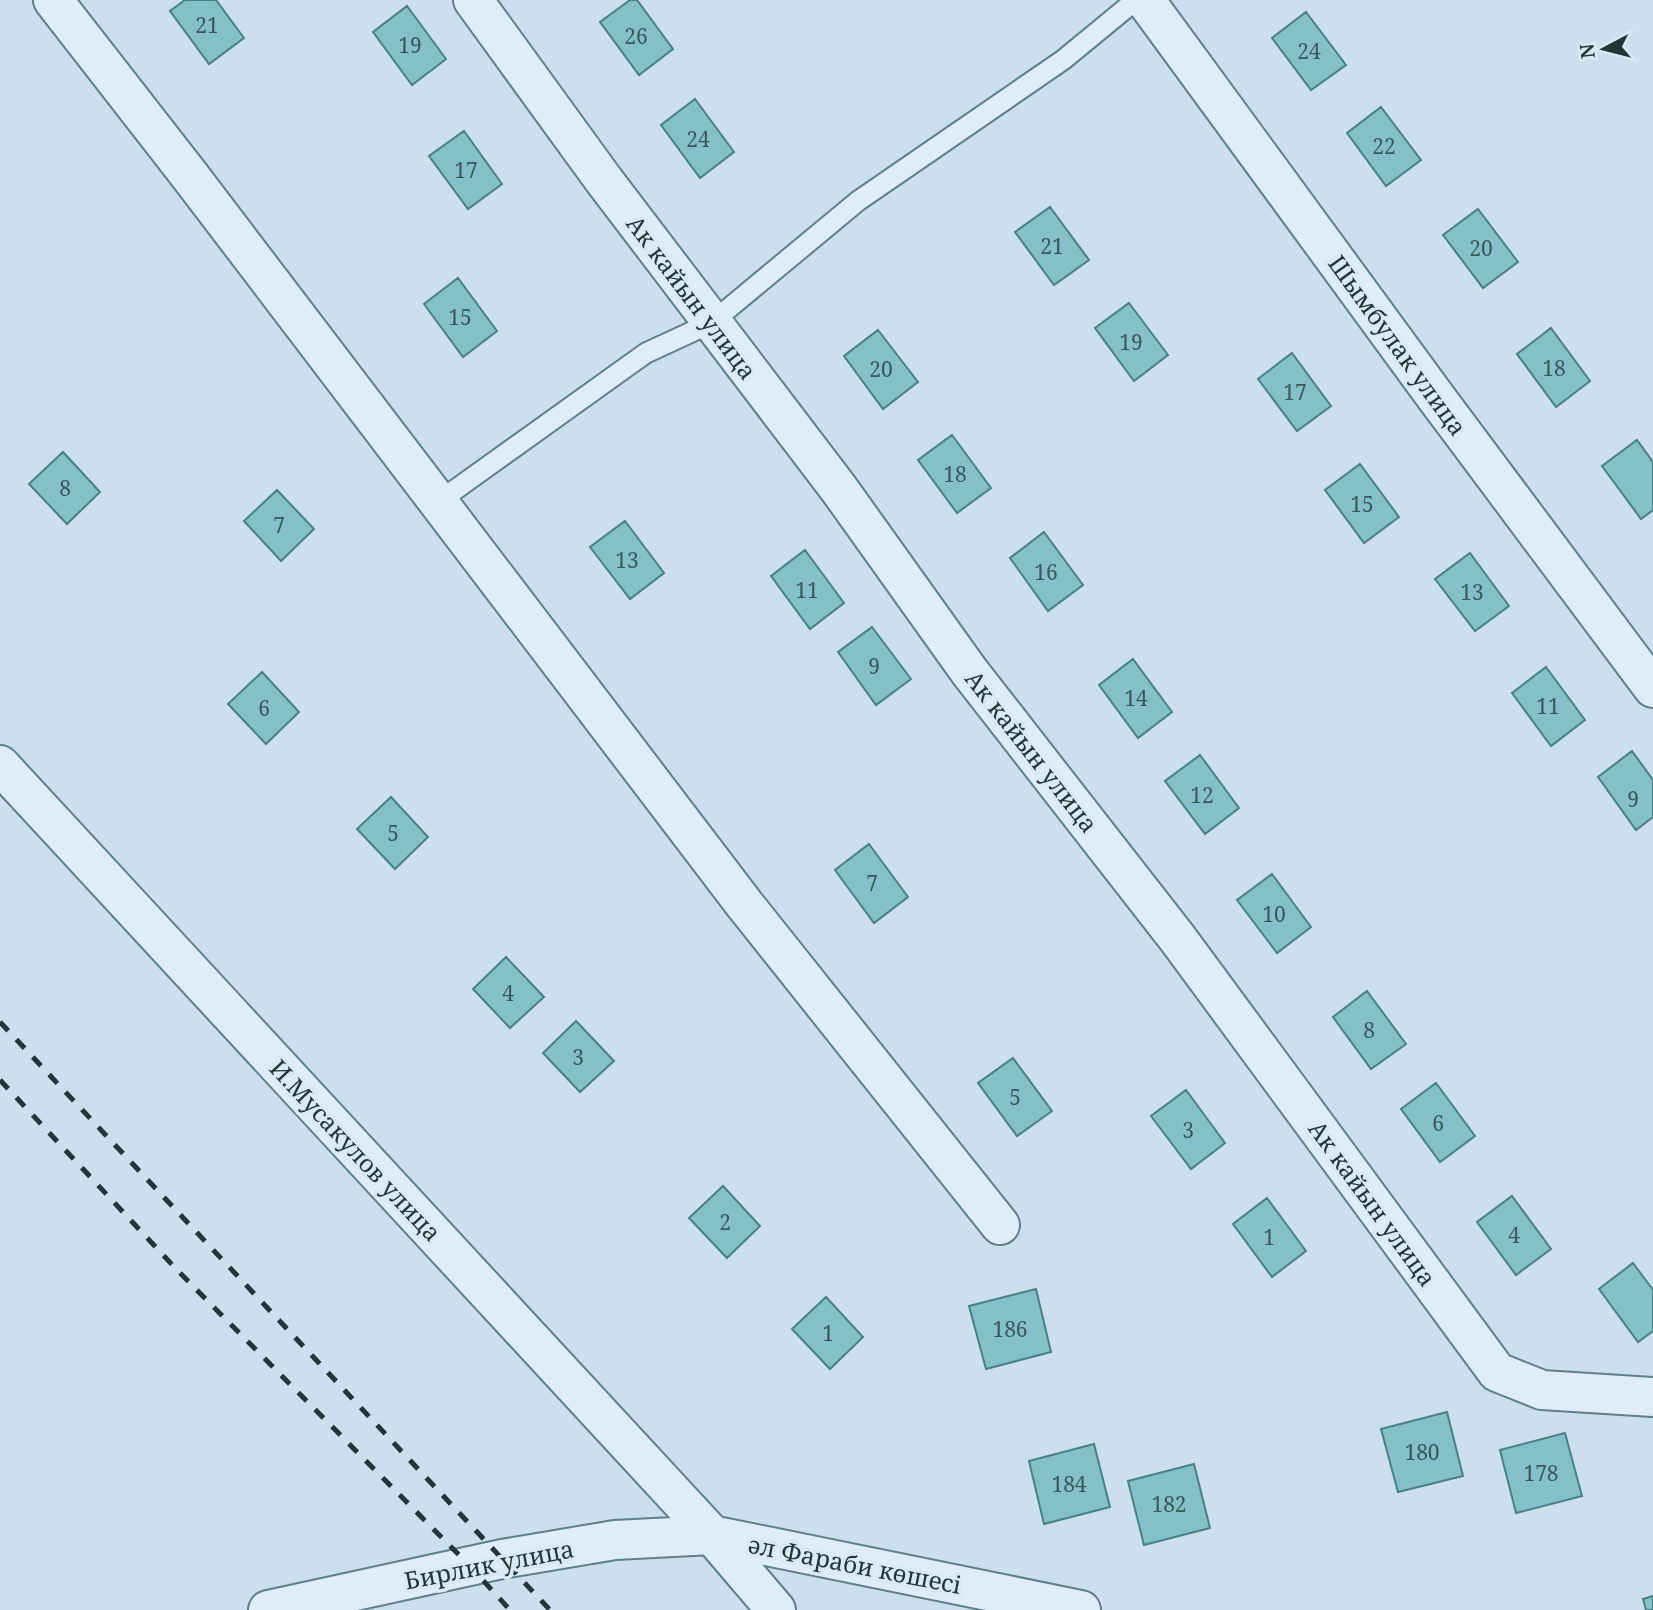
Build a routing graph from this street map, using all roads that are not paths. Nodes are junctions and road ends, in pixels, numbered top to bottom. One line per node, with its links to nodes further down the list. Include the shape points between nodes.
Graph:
1 (52, 0): 6 (street)
2 (473, 0): 5 (street, Ак кайын улица)
3 (1136, 0): 5 (lane, via 1063,60 858,201)
4 (1145, 0): 7 (street, Шымбулак улица)
5 (711, 323): 6 (lane, via 646,353); 10 (street, Ак кайын улица, via 839,489 978,682 1178,939 1497,1372 1542,1390)
6 (439, 502): 9 (street, via 745,905)
7 (1653, 688)
8 (0, 765): 11 (street, И.Мусакулов улица)
9 (1000, 1225)
10 (1653, 1397)
11 (712, 1535): 12 (street, Бирлик улица, via 614,1540 502,1559); 13 (street, И.Мусакулов улица); 14 (street, әл Фараби көшесі)
12 (268, 1610)
13 (776, 1610)
14 (1081, 1610)

